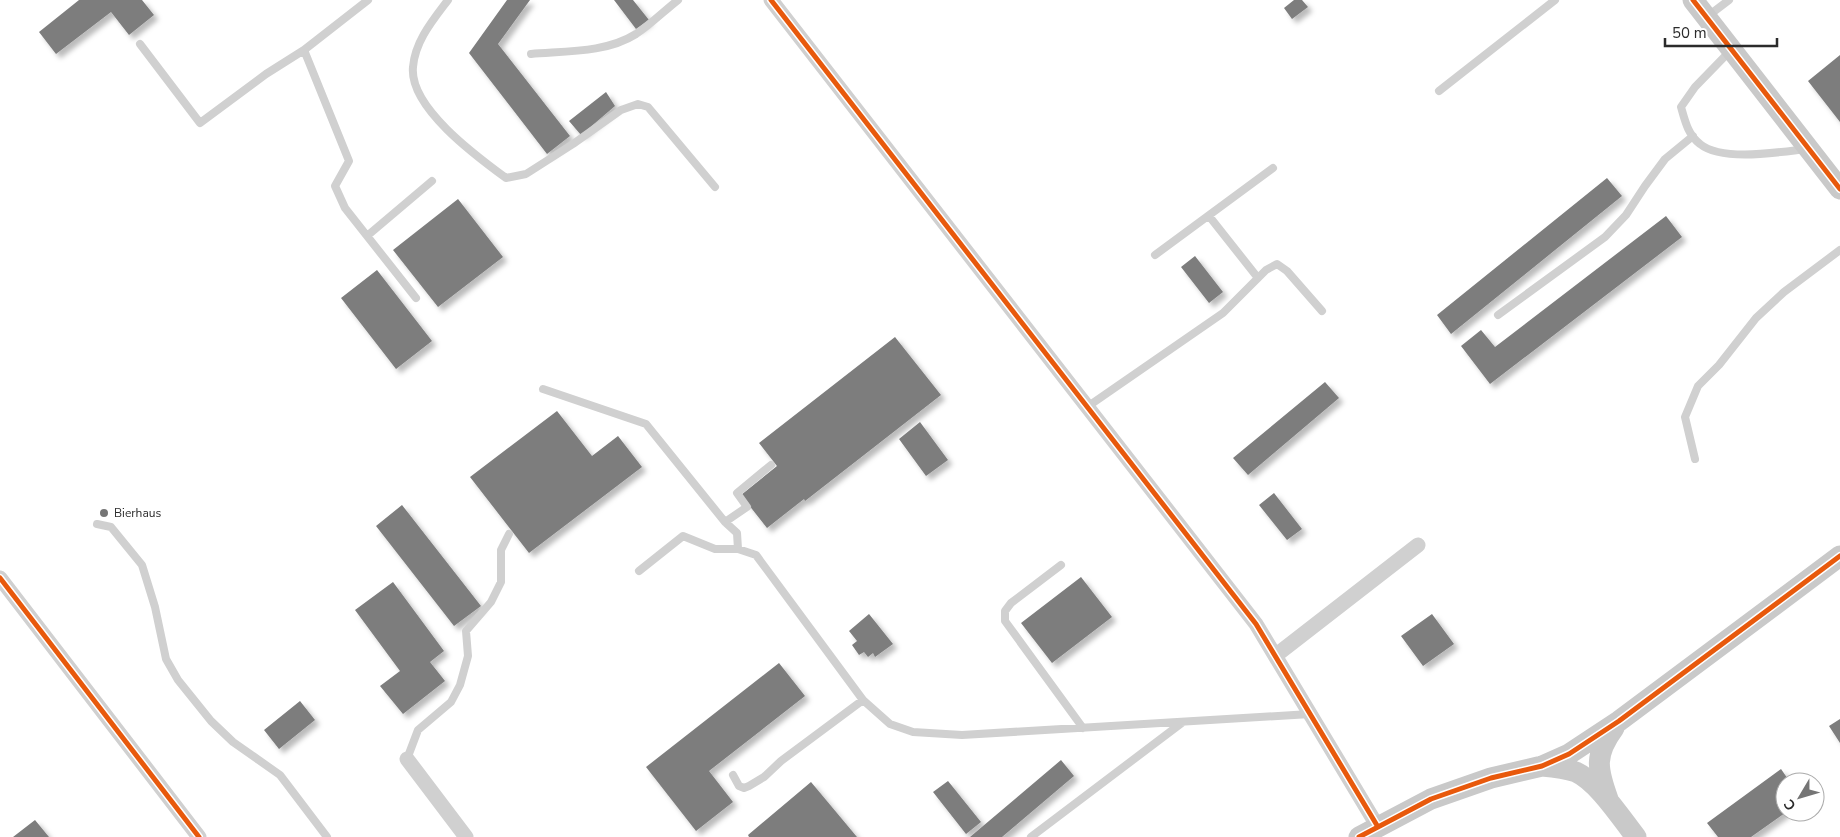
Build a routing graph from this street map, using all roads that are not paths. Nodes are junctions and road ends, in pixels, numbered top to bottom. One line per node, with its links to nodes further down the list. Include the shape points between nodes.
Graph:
1 (368, 0): 11 (lane)
2 (448, 0): 18 (lane, via 429,24 416,50 414,83 436,118 506,178 526,174 621,110 638,104 648,107)
3 (678, 0): 12 (lane, via 635,34 612,45)
4 (771, 0): 29 (street)
5 (1554, 0): 13 (lane)
6 (1693, 0): 8 (street)
7 (1729, 0): 8 (lane)
8 (1706, 17): 10 (street)
9 (140, 44): 11 (lane, via 200,123)
10 (1731, 49): 14 (lane, via 1681,107 1686,127); 15 (street)
11 (304, 50): 21 (lane, via 349,161 334,186 345,208)
12 (531, 54)
13 (1439, 91)
14 (1693, 136): 15 (lane, via 1700,145 1724,154 1766,154); 27 (lane, via 1665,159 1626,215 1605,237)
15 (1808, 148): 19 (street)
16 (1273, 168): 20 (lane)
17 (432, 181): 21 (lane)
18 (715, 187)
19 (1840, 189)
20 (1208, 216): 23 (lane); 24 (lane)
21 (367, 236): 25 (lane)
22 (1840, 250): 30 (lane, via 1784,292 1756,318 1698,386 1685,417)
23 (1155, 255)
24 (1258, 278): 26 (lane, via 1277,264); 29 (lane, via 1223,313)
25 (416, 298)
26 (1322, 311)
27 (1498, 315)
28 (543, 389): 32 (lane, via 646,424)
29 (1087, 407): 41 (street, via 1256,624)
30 (1695, 459)
31 (771, 465): 32 (lane, via 737,493 747,507)
32 (725, 522): 36 (lane, via 738,533)
33 (97, 524): 53 (lane, via 111,528 142,564 166,659 178,680 233,742 280,775)
34 (508, 534): 47 (lane, via 501,550 501,582 491,602 466,631 468,656 460,685 451,702 418,730)
35 (1418, 545): 41 (street)
36 (738, 550): 39 (lane, via 716,549 682,536); 42 (lane, via 756,555)
37 (1840, 556): 44 (street)
38 (1061, 565): 46 (lane, via 1005,611 1005,621)
39 (639, 571)
40 (0, 578): 52 (street)
41 (1275, 656): 43 (street)
42 (864, 700): 46 (lane, via 890,724 914,732 962,735); 49 (lane, via 749,786 739,786)
43 (1310, 714): 45 (lane); 51 (street)
44 (1619, 721): 48 (street, via 1569,754); 50 (street, via 1603,742 1599,759 1601,779)
45 (1183, 722): 46 (lane); 55 (lane)
46 (1083, 728)
47 (407, 759): 54 (street)
48 (1542, 766): 50 (street, via 1561,767 1578,773); 51 (street, via 1492,778 1430,799)
49 (733, 776)
50 (1610, 804): 56 (street)
51 (1364, 834)
52 (199, 837)
53 (327, 837)
54 (466, 837)
55 (1031, 837)
56 (1636, 837)

